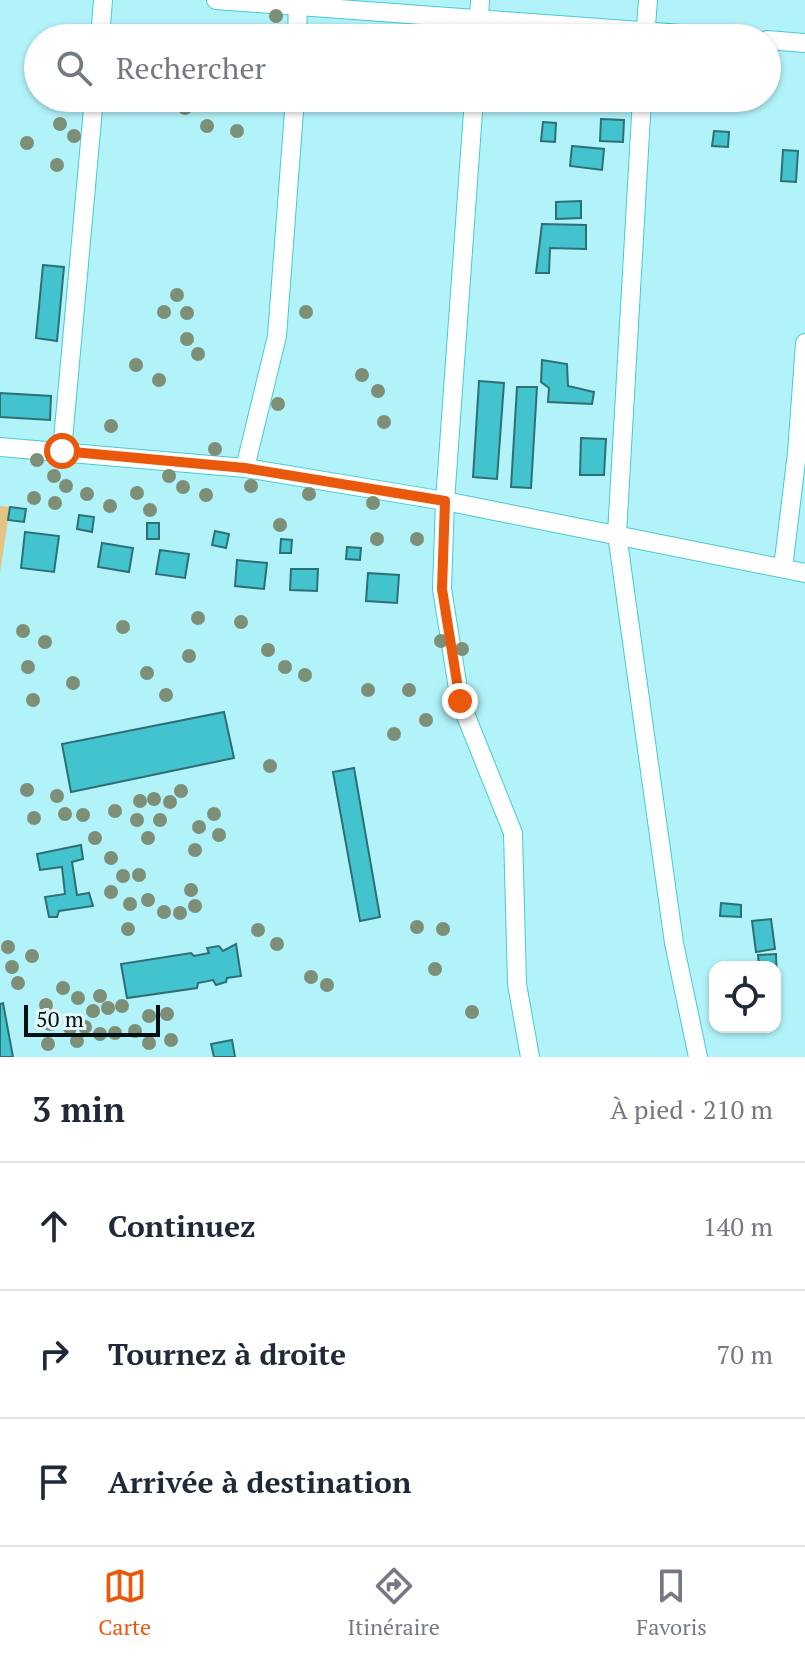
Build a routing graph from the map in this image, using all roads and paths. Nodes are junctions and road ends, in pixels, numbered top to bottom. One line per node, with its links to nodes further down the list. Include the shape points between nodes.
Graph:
1 (103, 0): 6 (street)
2 (216, 0): 5 (street)
3 (480, 0): 9 (street)
4 (648, 0): 10 (street)
5 (298, 3): 7 (street); 8 (street)
6 (101, 24)
7 (297, 24)
8 (444, 24)
9 (479, 24)
10 (647, 24)
11 (781, 41): 12 (street)
12 (805, 43)
13 (93, 112): 19 (street)
14 (294, 112): 20 (street, via 277,336)
15 (473, 112): 21 (street)
16 (641, 112): 22 (street)
17 (805, 343): 23 (street)
18 (0, 447): 19 (street)
19 (62, 451): 20 (street)
20 (245, 468): 21 (street)
21 (445, 501): 22 (street); 25 (street, via 442,589 460,701 513,833 517,984)
22 (617, 534): 23 (street); 26 (street, via 672,928)
23 (783, 568): 24 (street)
24 (805, 573)
25 (530, 1057)
26 (698, 1057)

